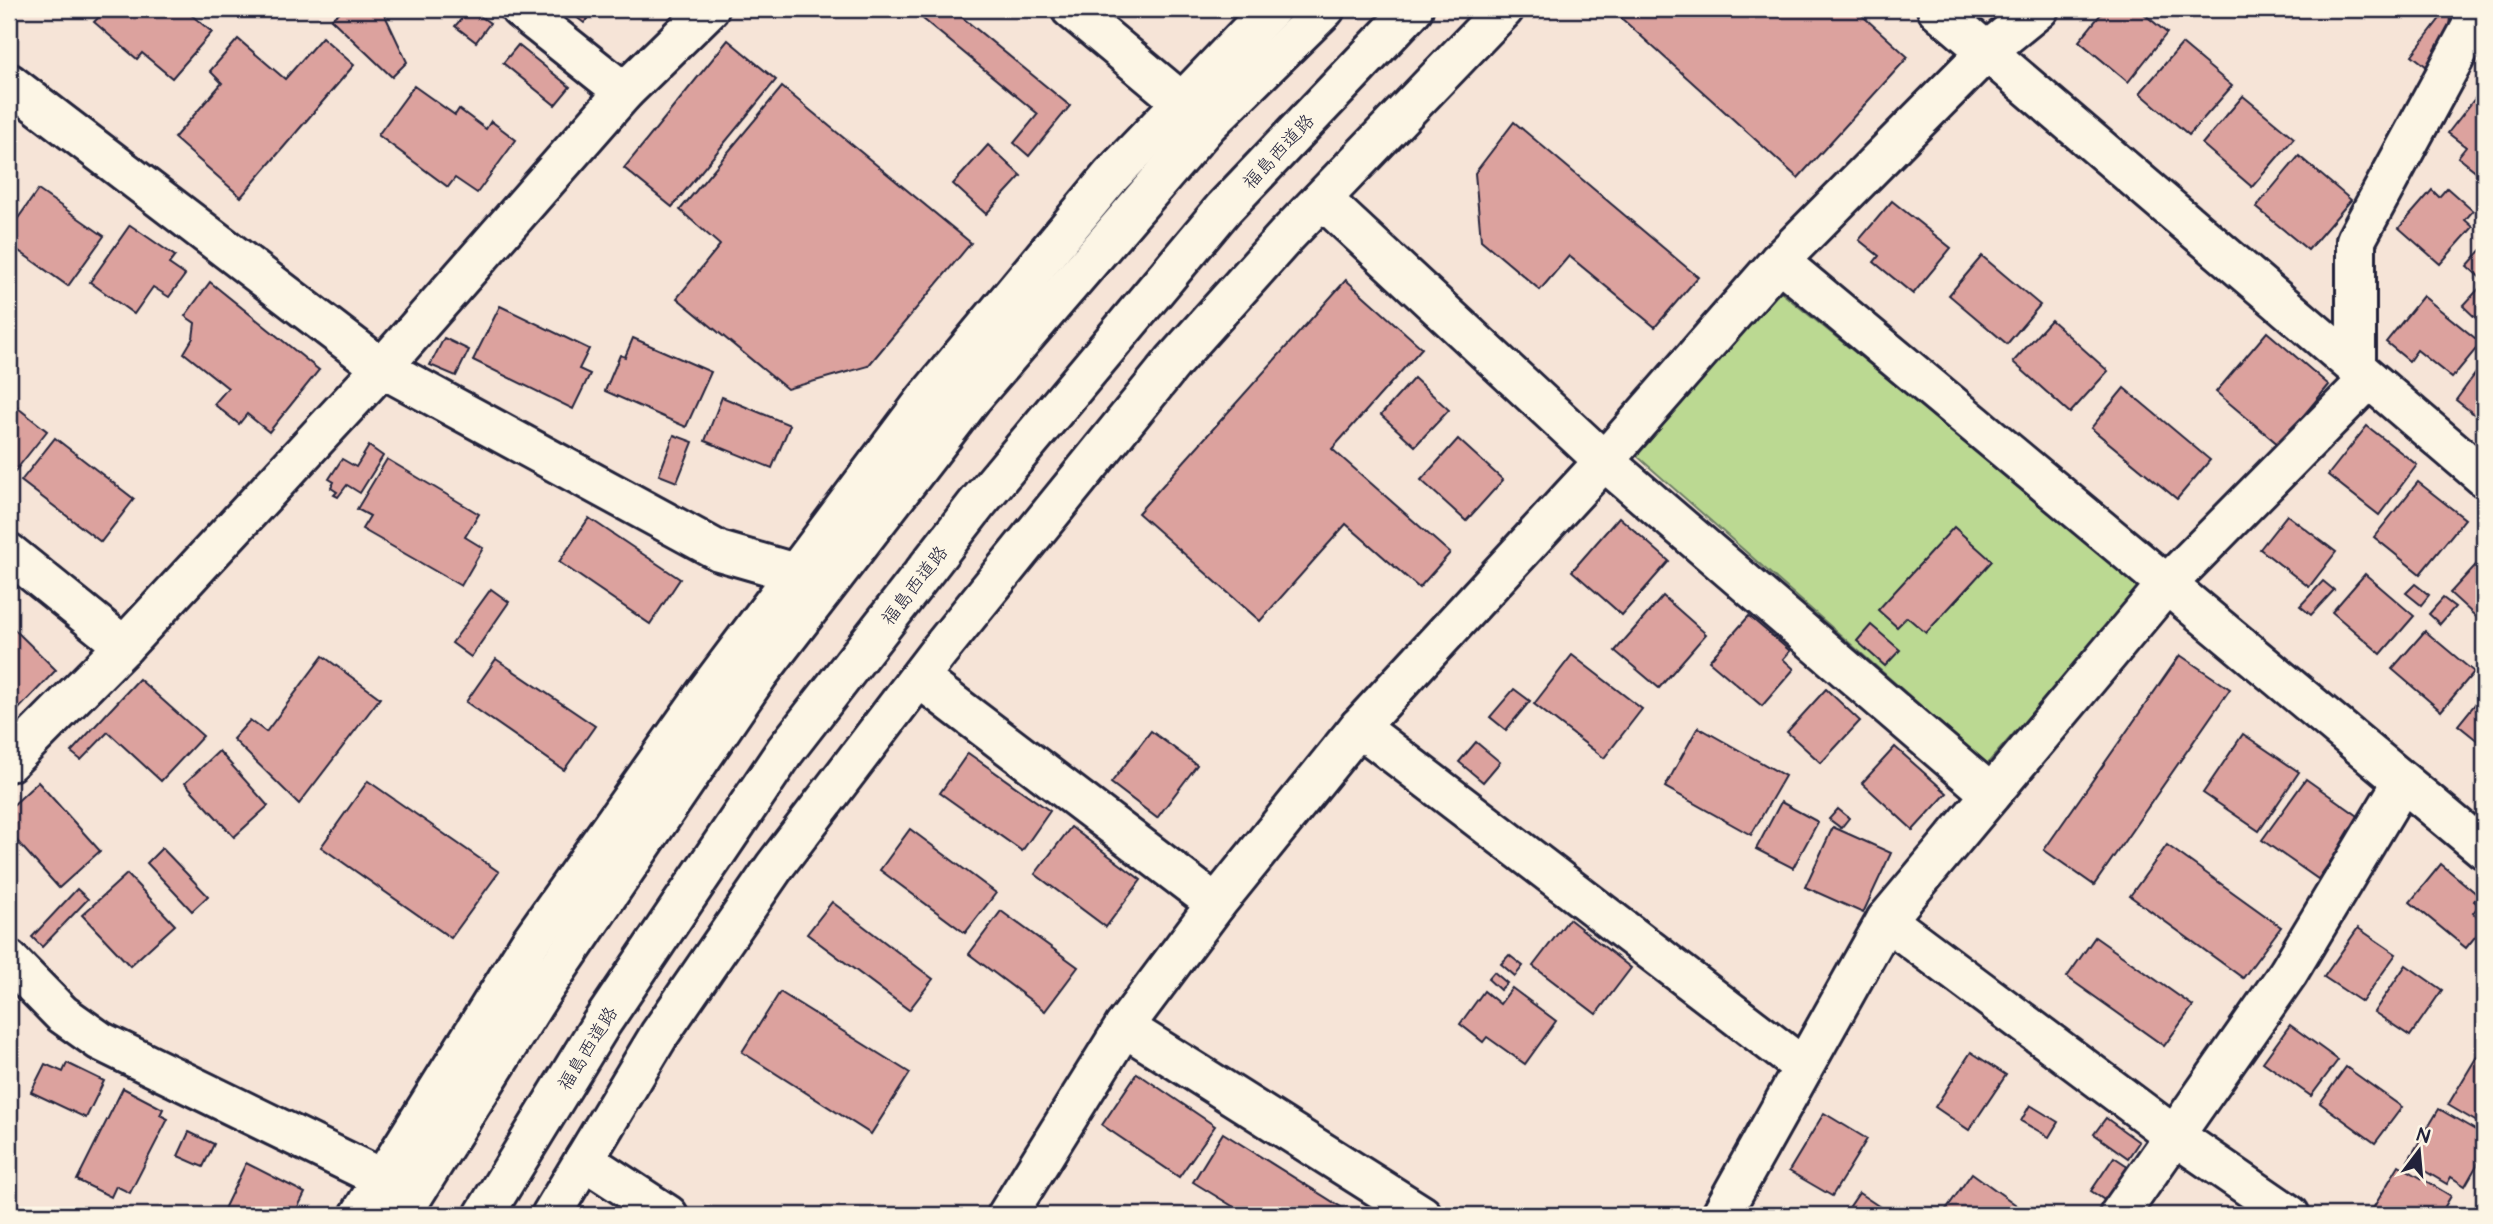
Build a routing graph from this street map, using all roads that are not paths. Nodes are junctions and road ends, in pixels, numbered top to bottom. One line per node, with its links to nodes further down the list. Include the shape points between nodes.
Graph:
1 (520, 9): 13 (main road)
2 (709, 9): 13 (main road)
3 (1071, 9): 14 (main road)
4 (1271, 9): 14 (main road)
5 (1325, 9): 40 (main road, via 1208,124 972,398 758,675 541,993)
6 (1413, 9): 41 (main road, 福島西道路, via 1224,208 976,505 785,751 601,1024)
7 (1504, 9): 15 (main road)
8 (1937, 9): 11 (main road)
9 (2039, 9): 11 (main road)
10 (2475, 16): 18 (main road, via 2356,240)
11 (1987, 51): 16 (main road); 18 (main road)
12 (9, 83): 17 (main road)
13 (624, 92): 17 (main road)
14 (1182, 102): 22 (main road, via 1111,176 926,399)
15 (1322, 199): 19 (main road); 25 (main road, via 1173,362)
16 (1779, 261): 19 (main road); 23 (main road)
17 (382, 368): 22 (main road, via 719,551); 24 (main road)
18 (2362, 374): 20 (main road); 23 (main road)
19 (1604, 461): 26 (main road); 29 (main road)
20 (2484, 477)
21 (9, 553): 24 (main road)
22 (795, 573): 38 (main road, via 531,941)
23 (2166, 585): 28 (main road); 29 (main road)
24 (124, 646): 27 (main road)
25 (919, 678): 31 (main road); 37 (main road, via 775,866 659,1035)
26 (1359, 727): 31 (main road); 35 (main road)
27 (9, 762)
28 (2402, 783): 30 (main road); 36 (main road, via 2288,973)
29 (1991, 794): 32 (main road)
30 (2484, 849)
31 (1216, 904): 34 (main road)
32 (1886, 920): 35 (main road); 36 (main road)
33 (9, 960): 38 (main road, via 62,1014 100,1041)
34 (1125, 1027): 44 (main road); 45 (main road)
35 (1804, 1067): 46 (main road)
36 (2175, 1136): 47 (main road); 48 (main road)
37 (584, 1160): 42 (main road); 43 (main road)
38 (383, 1179): 39 (main road)
39 (360, 1215)
40 (401, 1215)
41 (484, 1215)
42 (551, 1215)
43 (668, 1215)
44 (1007, 1215)
45 (1422, 1215)
46 (1721, 1215)
47 (2119, 1215)
48 (2290, 1215)

